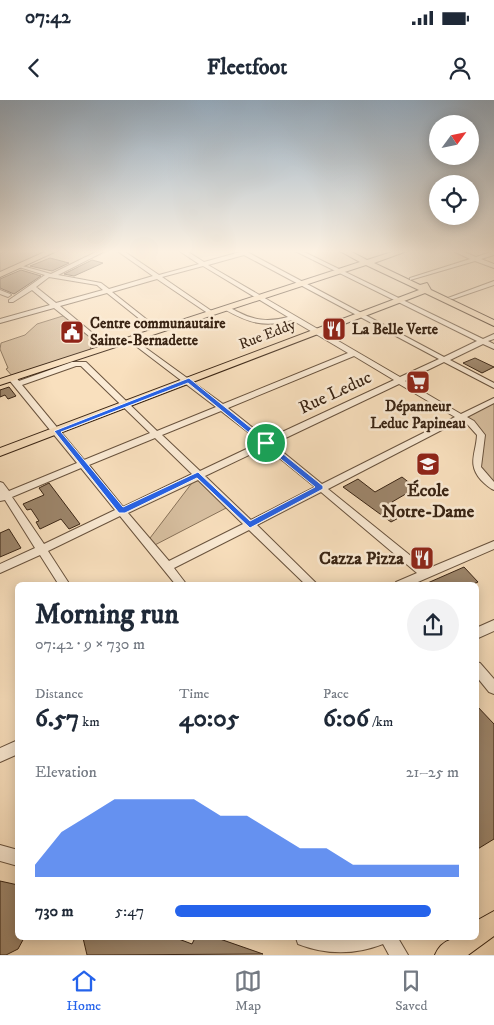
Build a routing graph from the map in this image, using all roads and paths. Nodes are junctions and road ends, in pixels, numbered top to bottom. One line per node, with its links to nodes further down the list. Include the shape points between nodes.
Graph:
1 (28, 290): 14 (street, via 9,298)
2 (34, 290): 18 (street)
3 (113, 290): 13 (street)
4 (175, 290): 20 (street)
5 (248, 290): 15 (street)
6 (280, 290): 15 (main road)
7 (313, 290): 21 (street)
8 (377, 290): 17 (street)
9 (419, 290): 17 (main road, Rue Eddy)
10 (427, 290): 25 (main road)
11 (428, 290): 16 (main road)
12 (474, 290): 16 (street)
13 (109, 291): 18 (street); 26 (street)
14 (0, 292)
15 (260, 297): 19 (main road); 22 (street)
16 (451, 298): 23 (main road)
17 (398, 300): 21 (main road, Rue Eddy); 31 (street)
18 (54, 306): 24 (street); 28 (street)
19 (226, 308): 20 (main road); 22 (street, via 264,323)
20 (210, 313): 26 (main road)
21 (360, 314): 27 (main road, Rue Eddy); 36 (street)
22 (294, 317): 27 (street)
23 (494, 317)
24 (0, 321)
25 (494, 323)
26 (158, 330): 30 (main road)
27 (317, 330): 34 (street); 37 (main road, Rue Eddy)
28 (88, 334): 32 (street); 35 (street, via 92,348)
29 (494, 336): 31 (street, Rue Leduc)
30 (130, 339): 32 (main road); 37 (street)
31 (482, 341): 33 (street); 36 (street, Rue Leduc)
32 (106, 347): 35 (main road)
33 (494, 347)
34 (355, 353): 38 (street); 44 (street)
35 (79, 356): 39 (main road)
36 (444, 359): 38 (street, Rue Leduc); 41 (street)
37 (189, 380): 43 (main road, Rue Eddy); 44 (street)
38 (400, 380): 45 (street); 48 (street, Rue Leduc)
39 (15, 381): 40 (main road); 43 (street, via 81,363); 46 (street)
40 (0, 382)
41 (494, 386)
42 (494, 400): 45 (street)
43 (126, 405): 46 (main road, Rue Eddy); 47 (street)
44 (223, 407): 47 (street); 48 (street)
45 (462, 416): 53 (street, via 480,430 482,438 476,464 480,474); 54 (street)
46 (57, 431): 49 (main road, Rue Eddy); 50 (street)
47 (157, 435): 50 (street); 51 (street)
48 (266, 443): 51 (street, Rue Leduc); 54 (street)
49 (0, 452)
50 (84, 463): 55 (street); 56 (street)
51 (198, 475): 56 (street, Rue Leduc); 57 (street)
52 (0, 485): 55 (street)
53 (494, 487)
54 (320, 488): 57 (street); 62 (street)
55 (3, 496): 59 (street)
56 (122, 511): 59 (street, Rue Leduc); 60 (street)
57 (250, 525): 60 (street); 65 (street)
58 (494, 545): 62 (street)
59 (42, 550): 61 (street, Rue Leduc); 63 (street)
60 (167, 567): 64 (street)
61 (0, 569)
62 (425, 574): 66 (street)
63 (63, 582)
64 (180, 582)
65 (310, 582)
66 (407, 582)
67 (494, 625): 68 (street)
68 (479, 632)
69 (479, 670): 70 (street)
70 (494, 688)
71 (15, 748): 72 (street)
72 (0, 755)
73 (0, 853): 74 (street)
74 (15, 857)
75 (494, 922): 76 (main road)
76 (479, 933)
77 (313, 940): 78 (street, via 354,946)
78 (375, 940)
79 (390, 940): 81 (street)
80 (469, 940): 82 (main road)
81 (399, 955)
82 (447, 955)

